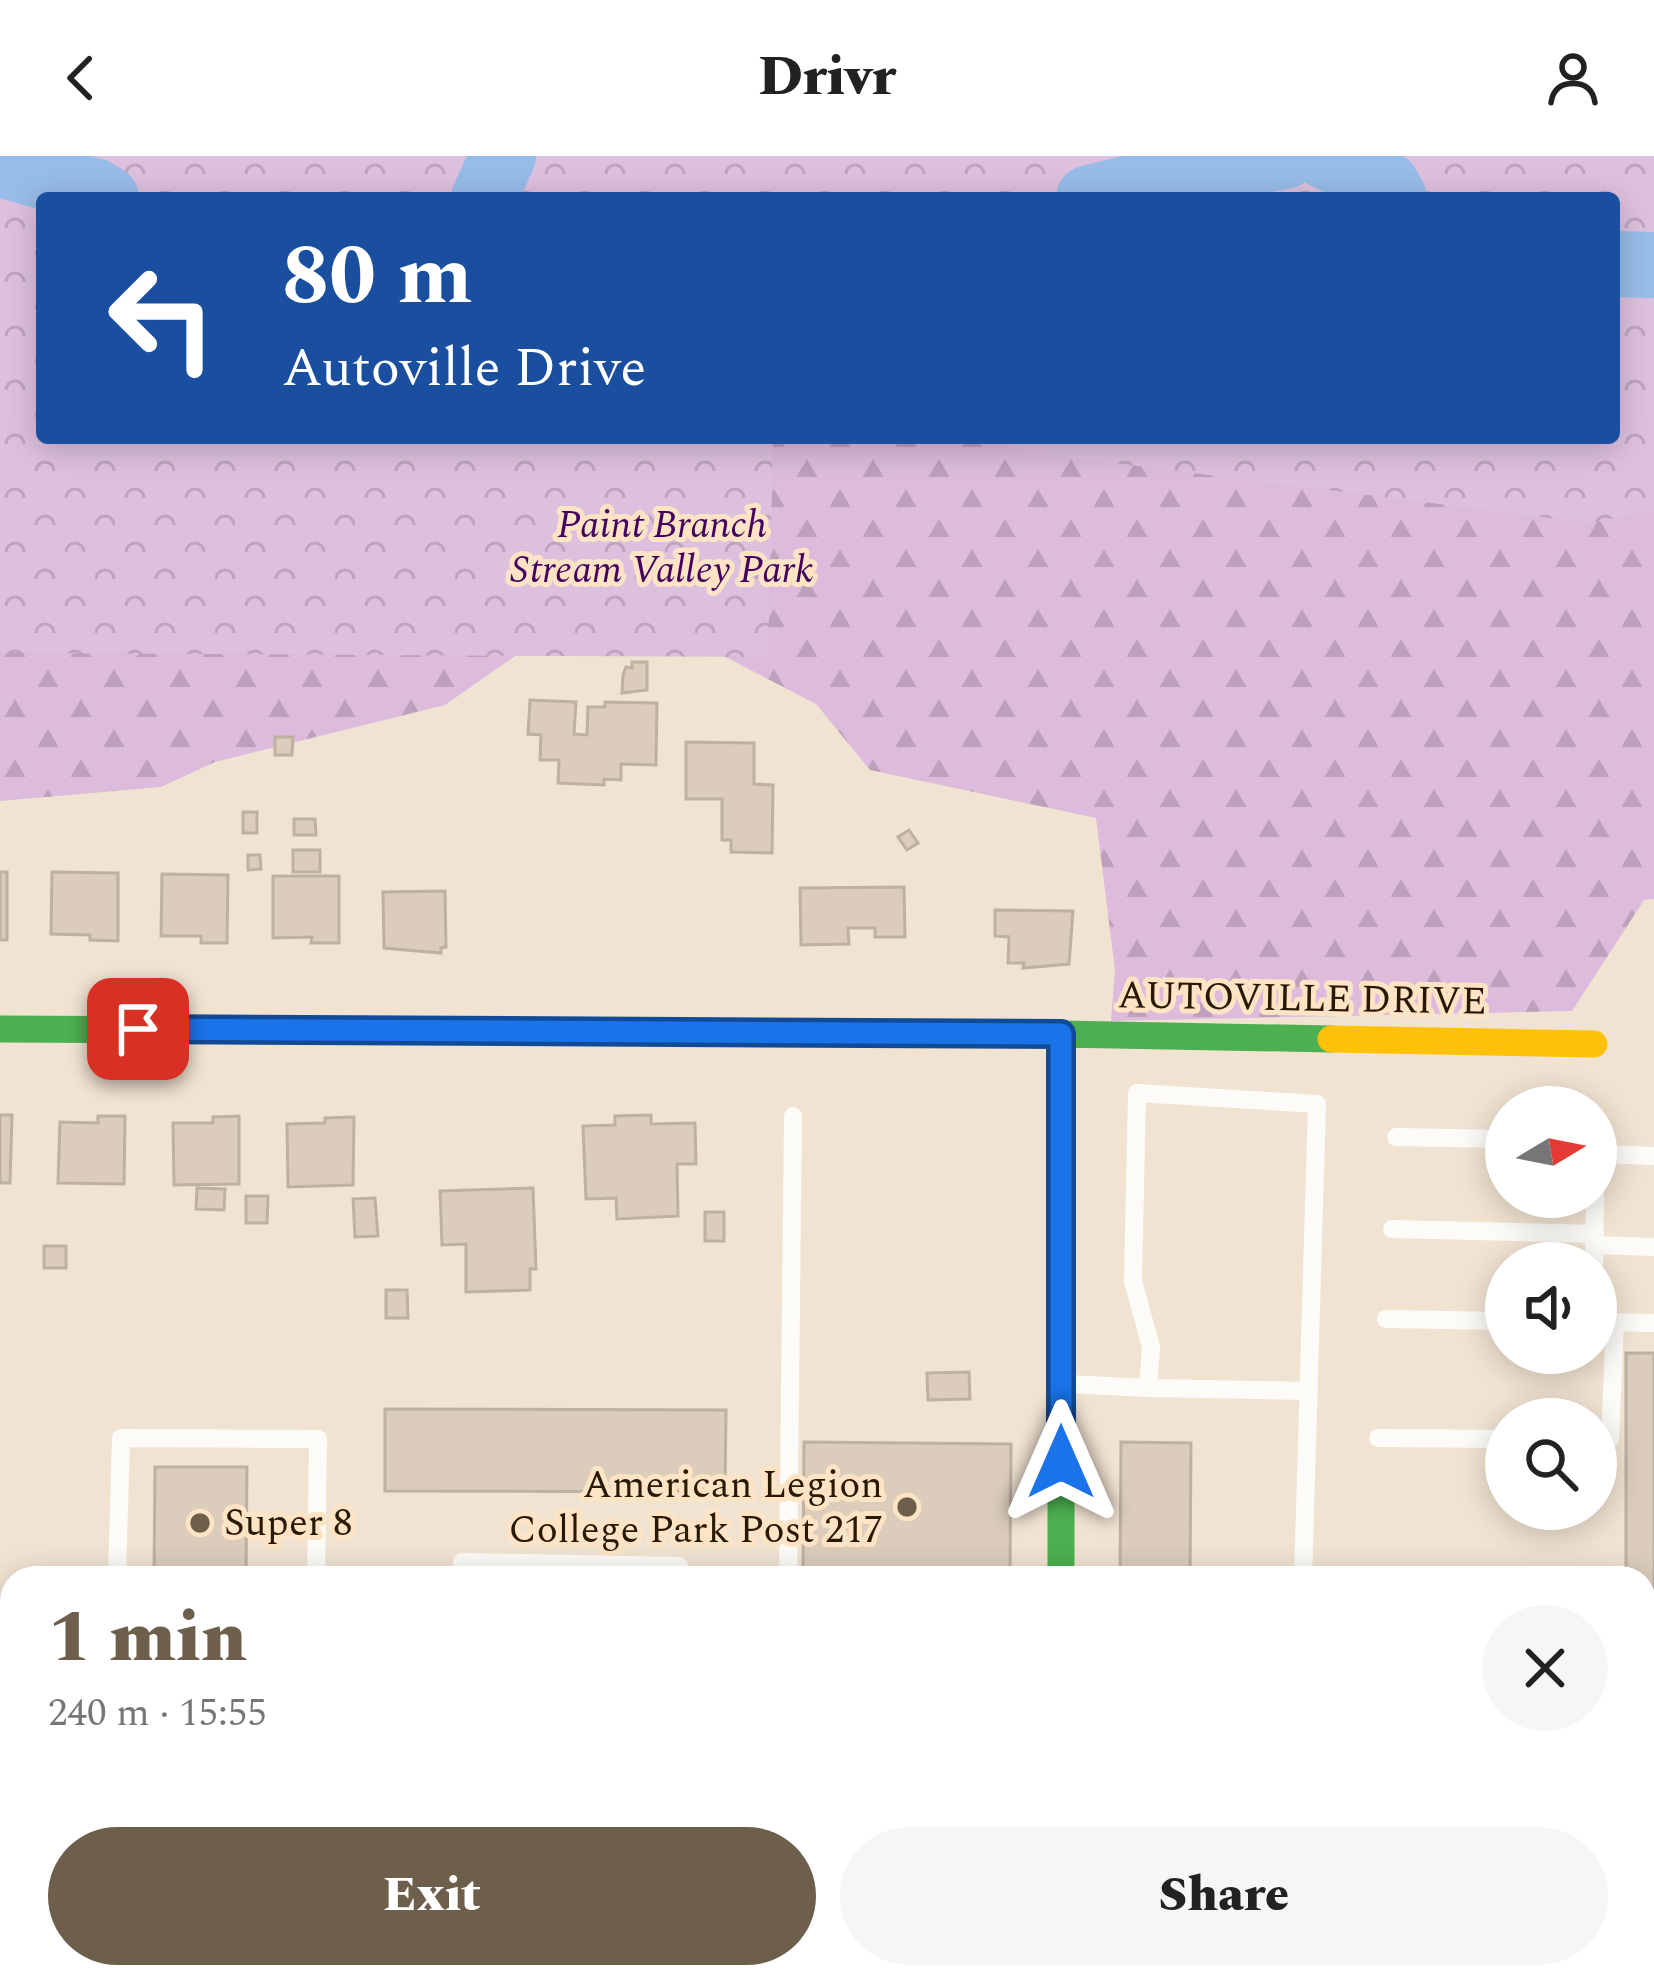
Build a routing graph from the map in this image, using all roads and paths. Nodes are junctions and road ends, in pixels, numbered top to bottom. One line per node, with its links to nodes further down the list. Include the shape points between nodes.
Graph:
1 (0, 1029): 2 (street, AUTOVILLE DRIVE)
2 (1061, 1034): 3 (street, AUTOVILLE DRIVE); 17 (street)
3 (1594, 1044)
4 (793, 1116): 26 (lane)
5 (1396, 1137): 6 (lane)
6 (1485, 1139)
7 (1617, 1155): 8 (lane)
8 (1654, 1156)
9 (1392, 1229): 10 (lane)
10 (1530, 1242)
11 (1654, 1246): 12 (lane)
12 (1617, 1247)
13 (1385, 1319): 14 (lane)
14 (1485, 1321)
15 (1617, 1322): 16 (lane)
16 (1654, 1323)
17 (1060, 1384): 18 (lane); 27 (street)
18 (1148, 1388): 19 (lane); 19 (lane, via 1151,1347 1132,1281 1137,1093 1317,1105)
19 (1309, 1391): 28 (lane)
20 (1378, 1438): 21 (lane)
21 (1485, 1439)
22 (117, 1566): 23 (lane, via 121,1438 143,1438 318,1439)
23 (316, 1566)
24 (462, 1566): 25 (lane)
25 (679, 1566)
26 (788, 1566)
27 (1061, 1566)
28 (1303, 1566)

